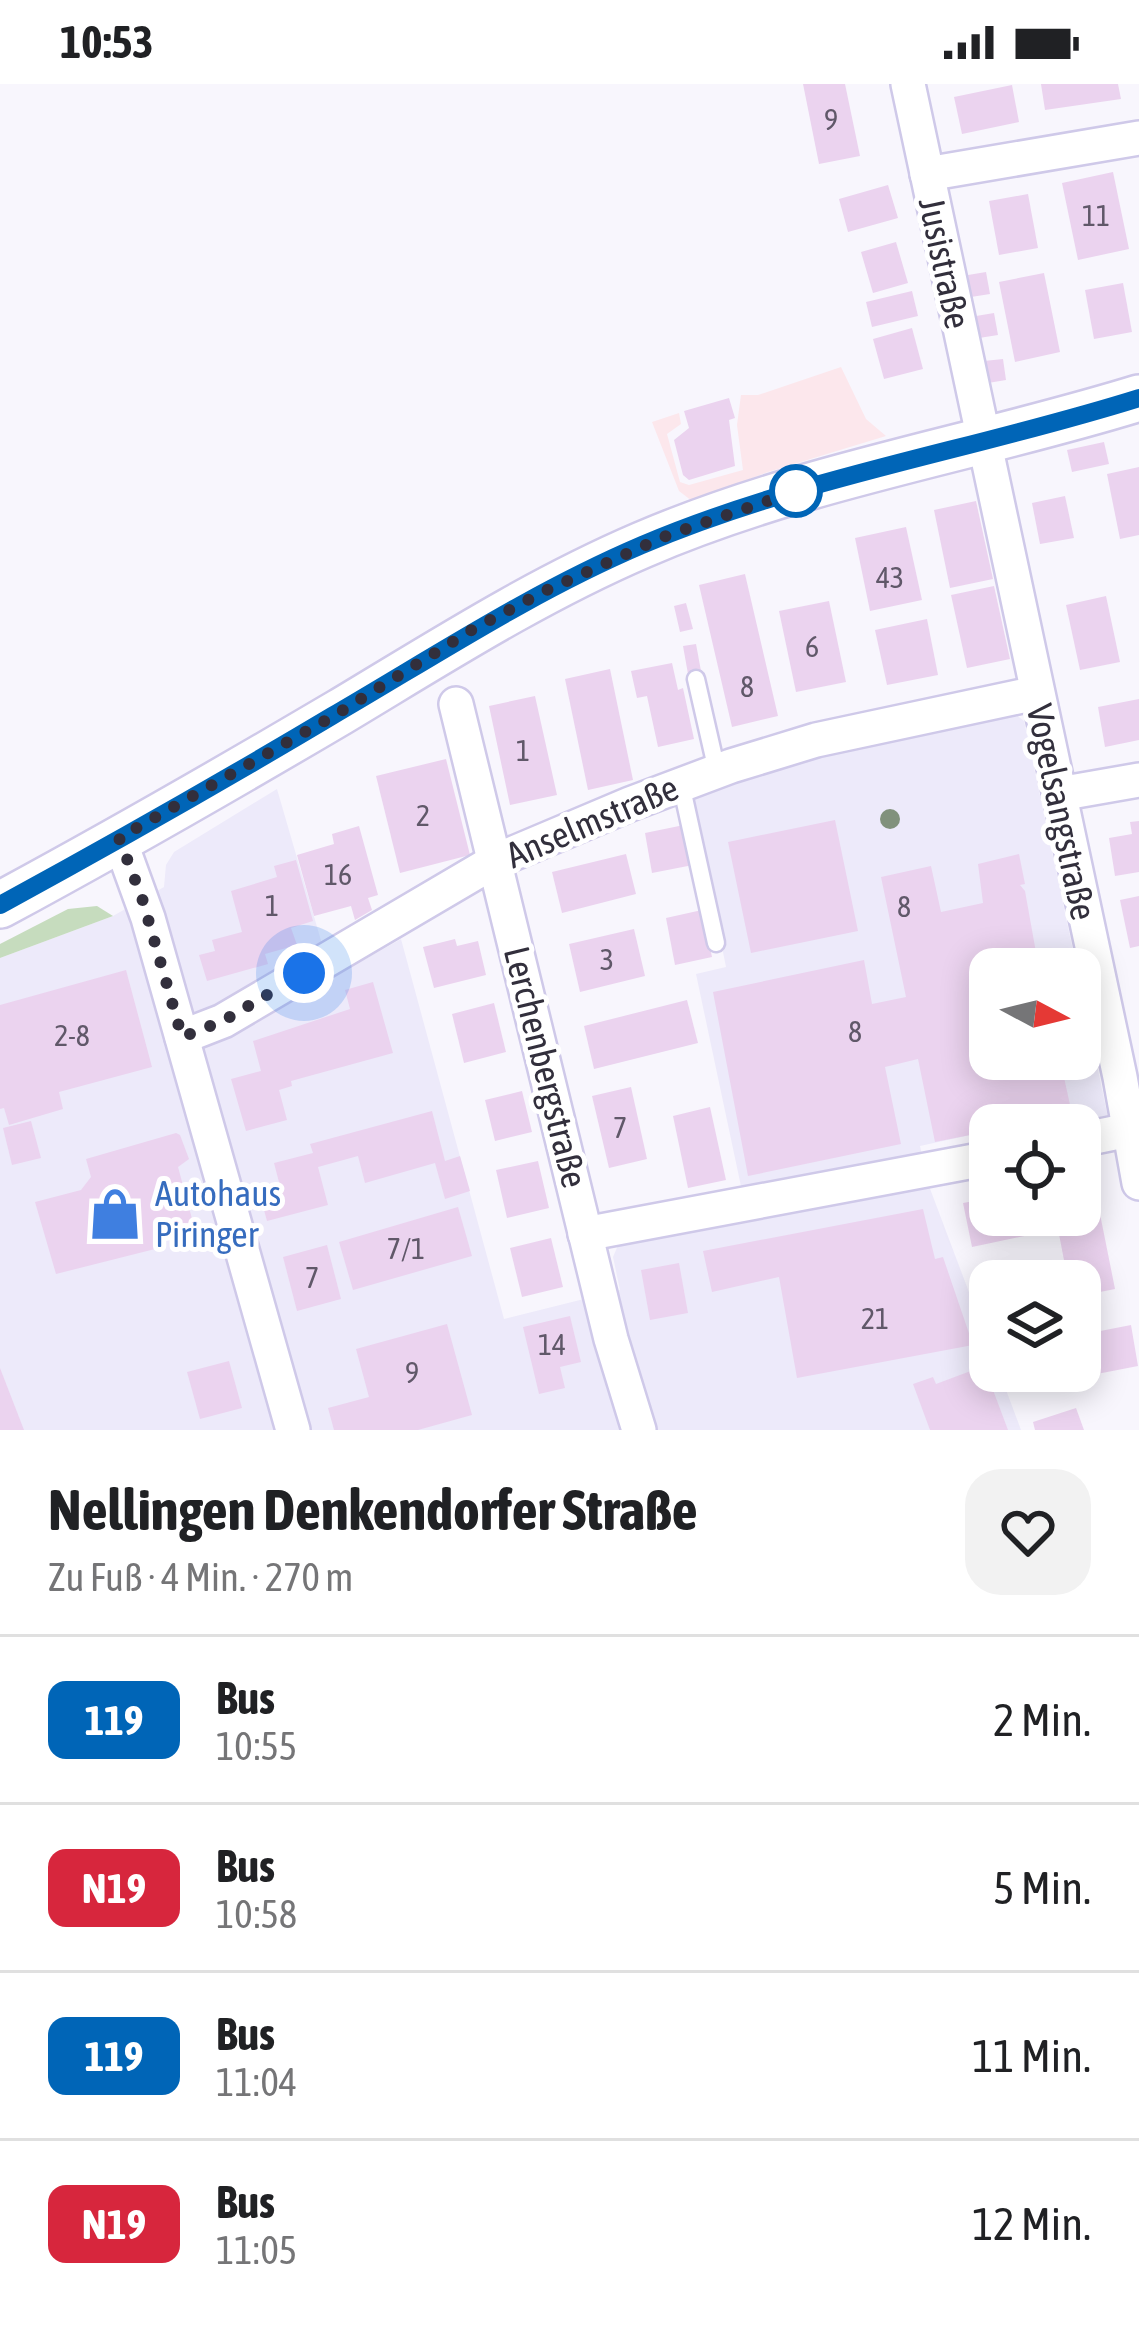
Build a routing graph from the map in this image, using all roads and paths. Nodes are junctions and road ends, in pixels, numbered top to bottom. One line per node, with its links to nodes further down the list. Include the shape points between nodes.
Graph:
1 (908, 84): 3 (street, Jusistraße)
2 (1139, 138): 3 (street)
3 (927, 175): 5 (street, Jusistraße)
4 (1139, 398): 5 (main road)
5 (982, 442): 7 (street, Vogelsangstraße); 13 (main road, via 782,495 602,563 475,628)
6 (696, 680): 9 (lane)
7 (1036, 693): 9 (street, Anselmstraße, via 816,740); 12 (street, Vogelsangstraße)
8 (456, 704): 14 (street, Lerchenbergstraße)
9 (717, 771): 11 (street, Anselmstraße)
10 (1139, 780): 12 (street)
11 (681, 784): 14 (street, Anselmstraße); 16 (lane)
12 (1059, 794): 18 (street, Vogelsangstraße)
13 (119, 838): 15 (main road); 17 (street)
14 (496, 861): 17 (street, Anselmstraße, via 223,1021); 22 (street, Lerchenbergstraße)
15 (0, 904)
16 (716, 943)
17 (182, 1037): 23 (street)
18 (1134, 1129): 19 (street); 21 (street, Vogelsangstraße)
19 (1101, 1136)
20 (969, 1162): 22 (street)
21 (1139, 1183)
22 (585, 1234): 24 (street, Lerchenbergstraße)
23 (293, 1430)
24 (639, 1430)

